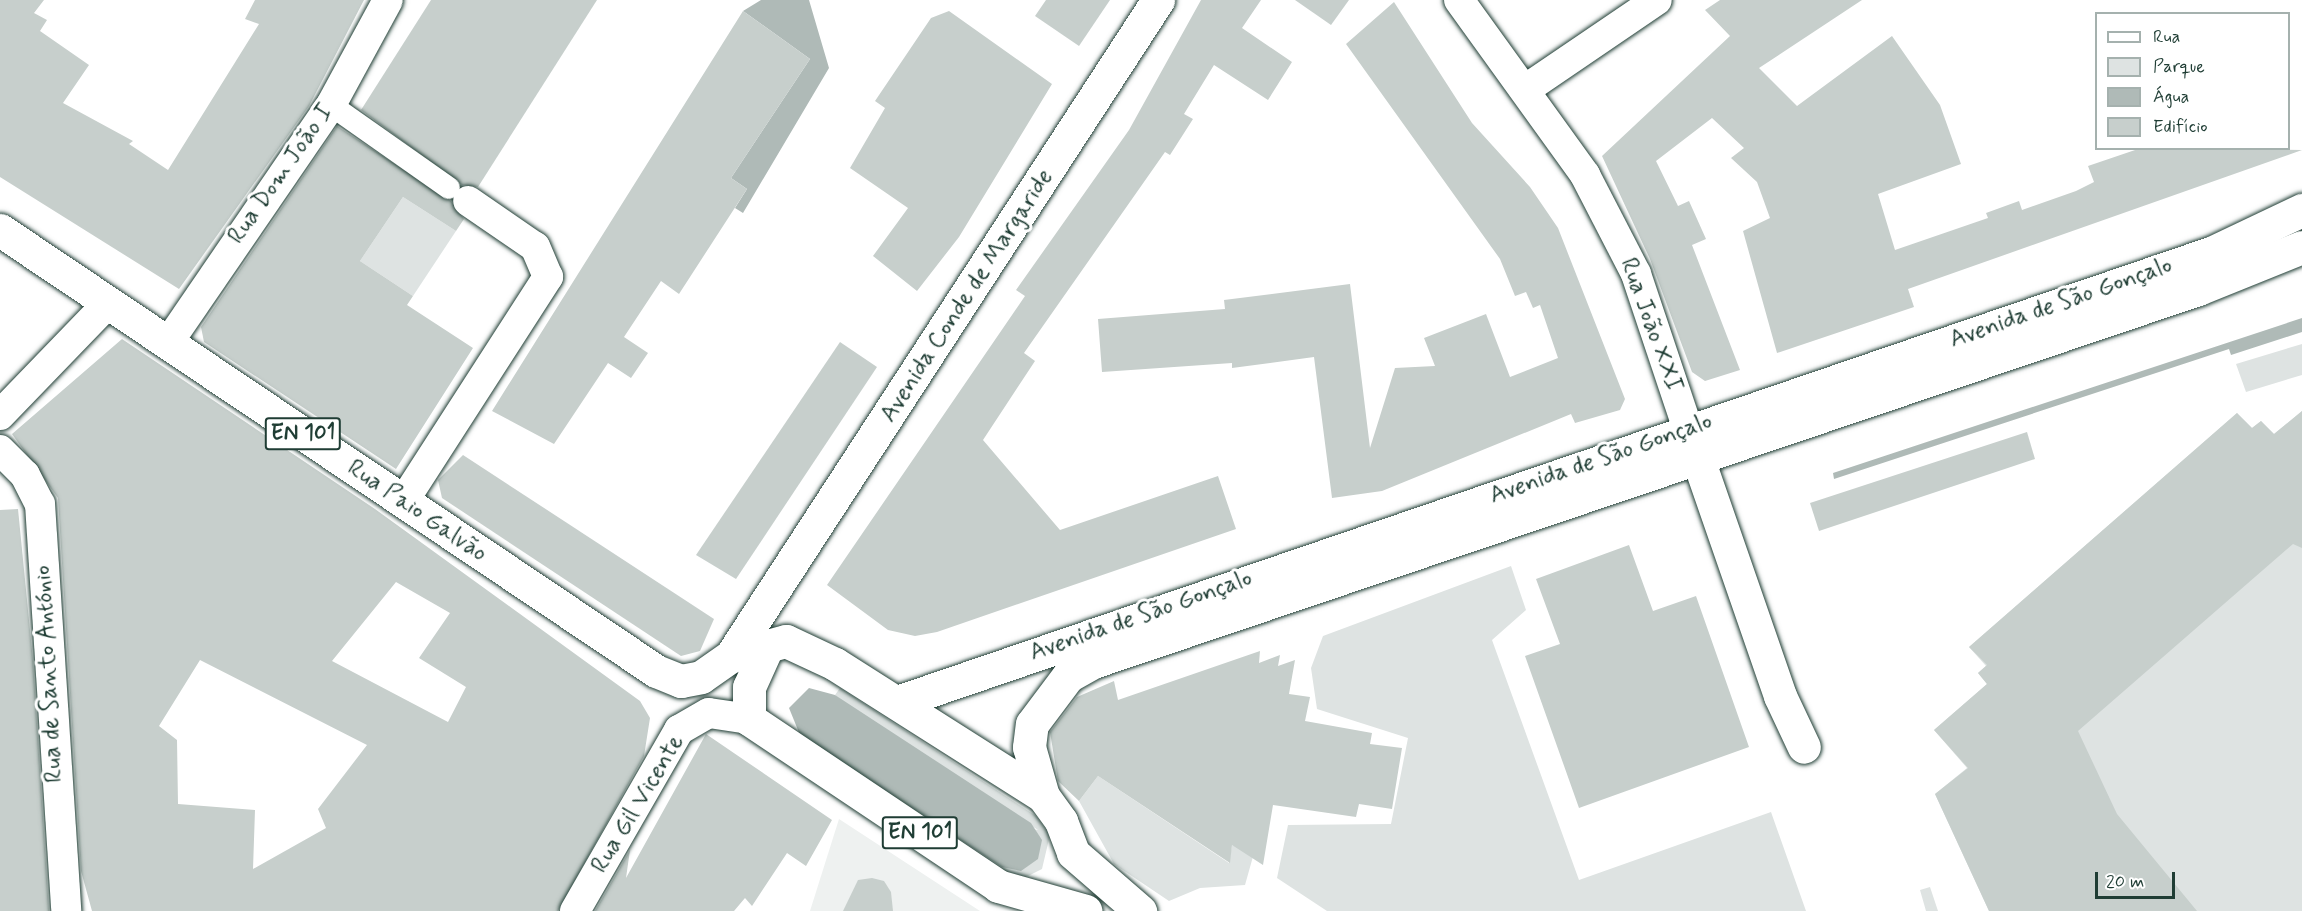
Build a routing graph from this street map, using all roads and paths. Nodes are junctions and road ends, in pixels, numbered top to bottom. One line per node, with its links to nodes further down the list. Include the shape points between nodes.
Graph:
1 (388, 0): 6 (street, Rua Dom João I)
2 (1158, 0): 18 (street, Avenida Conde de Margaride)
3 (1459, 0): 5 (street, Rua João XXI)
4 (1657, 0): 5 (street)
5 (1526, 88): 14 (street, Rua João XXI, via 1585,175 1636,274)
6 (331, 105): 7 (street); 12 (street, Rua Dom João I)
7 (458, 195): 17 (street, via 535,247 548,277)
8 (2302, 210): 14 (street, Avenida de São Gonçalo, via 2211,253)
9 (0, 230): 11 (street, EN 101)
10 (2302, 247): 16 (street, Avenida de São Gonçalo, via 2224,280)
11 (108, 303): 12 (street, Rua Paio Galvão / EN 101); 13 (street)
12 (168, 343): 17 (street, Rua Paio Galvão / EN 101)
13 (0, 415)
14 (1688, 429): 16 (street, Rua João XXI); 21 (street, Avenida de São Gonçalo)
15 (0, 450): 27 (street, Rua de Santo António, via 24,475 40,504)
16 (1698, 459): 23 (street, Rua João XXI, via 1780,696); 24 (street, Avenida de São Gonçalo, via 1093,662 1068,676 1032,724 1029,747)
17 (403, 501): 20 (street, Rua Paio Galvão / EN 101, via 656,671 681,681 701,677)
18 (776, 591): 19 (street, Avenida Conde de Margaride); 20 (street, Avenida Conde de Margaride)
19 (768, 645): 20 (street, EN 101); 21 (street, EN 101, via 786,641 810,649); 22 (street, Avenida Conde de Margaride, via 749,687)
20 (731, 656)
21 (897, 702): 24 (street, EN 101)
22 (749, 719): 26 (street, EN 101, via 998,886); 28 (street, Rua Gil Vicente, via 709,713 679,730)
23 (1804, 747)
24 (1043, 796): 25 (street, EN 101, via 1061,821)
25 (1073, 853): 26 (street, via 1067,869); 30 (street, EN 101)
26 (1033, 894): 29 (street, EN 101)
27 (66, 911)
28 (575, 911)
29 (1086, 911)
30 (1140, 911)

